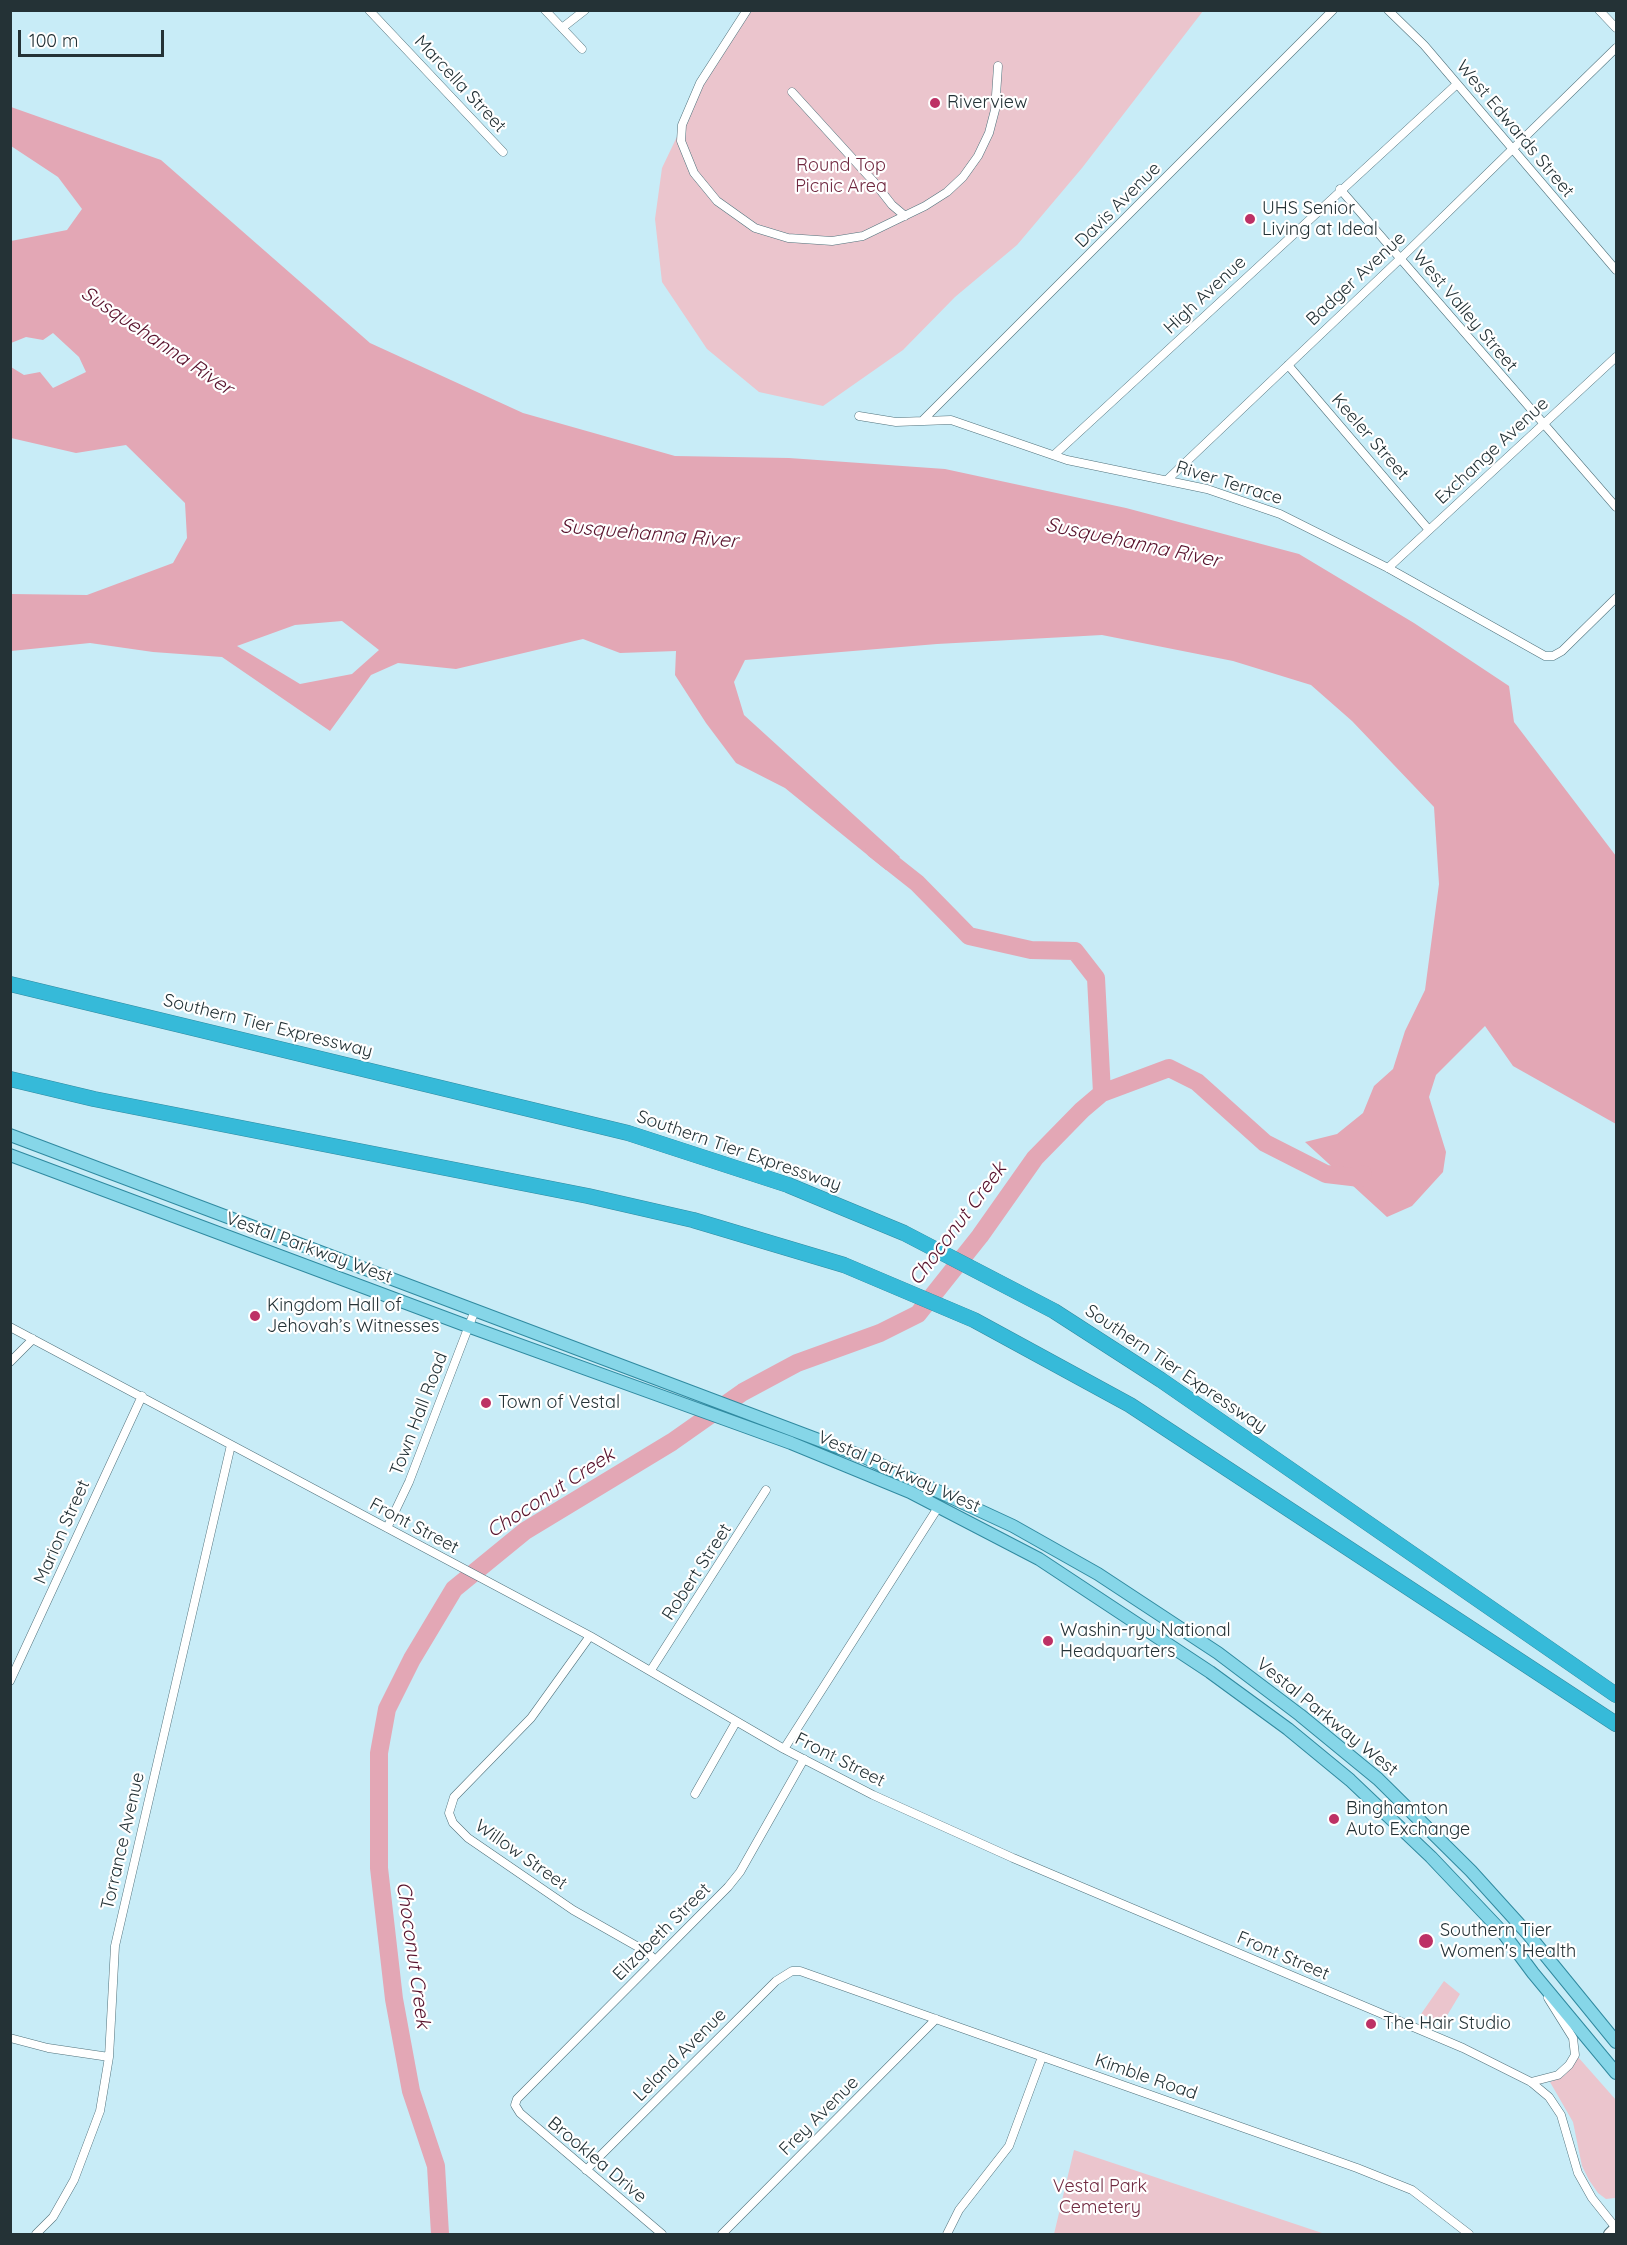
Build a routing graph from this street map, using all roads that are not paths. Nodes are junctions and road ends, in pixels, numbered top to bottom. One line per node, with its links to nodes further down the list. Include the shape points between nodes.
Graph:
1 (369, 10): 16 (street, Marcella Street)
2 (545, 10): 8 (street)
3 (585, 10): 8 (street)
4 (747, 10): 18 (street, via 700,83 682,125 681,141 694,173 717,201 755,228 788,238 848,239)
5 (1333, 10): 24 (street, Davis Avenue)
6 (1388, 10): 13 (street, West Edwards Street)
7 (1599, 10): 9 (street)
8 (562, 28): 11 (street)
9 (1617, 28)
10 (1617, 48): 15 (street, Badger Avenue)
11 (582, 49)
12 (998, 66): 18 (street, via 995,110 978,156 947,192)
13 (1457, 84): 15 (street, West Edwards Street); 17 (street, High Avenue)
14 (792, 92): 18 (street)
15 (1513, 150): 19 (street, Badger Avenue); 20 (street, West Edwards Street)
16 (503, 152)
17 (1340, 189): 19 (street, West Valley Street); 26 (street, High Avenue)
18 (905, 216)
19 (1401, 258): 22 (street, Badger Avenue); 25 (street, West Valley Street)
20 (1617, 270)
21 (1617, 357): 25 (street, Exchange Avenue)
22 (1288, 365): 27 (street, Badger Avenue); 29 (street, Keeler Street)
23 (859, 416): 24 (street, River Terrace, via 875,421)
24 (923, 420): 26 (street, River Terrace, via 951,420)
25 (1544, 424): 28 (street, West Valley Street); 29 (street, Exchange Avenue)
26 (1054, 455): 27 (street, River Terrace)
27 (1167, 480): 30 (street, River Terrace, via 1208,489 1280,514)
28 (1617, 507)
29 (1430, 530): 30 (street, Exchange Avenue)
30 (1388, 568): 31 (street, River Terrace, via 1540,655 1553,656 1562,651)
31 (1617, 598)
32 (10, 984): 49 (highway, Southern Tier Expressway, via 628,1133 788,1185 904,1233 1054,1311 1161,1380)
33 (10, 1078): 51 (highway, via 94,1099 693,1220 844,1265 974,1320 1130,1405)
34 (10, 1135): 36 (main road, Vestal Parkway West)
35 (10, 1155): 38 (main road, Vestal Parkway West)
36 (475, 1310): 38 (street, Town Hall Road); 60 (main road, Vestal Parkway West, via 864,1457 1013,1526 1098,1574 1218,1653 1378,1779 1471,1871)
37 (10, 1327): 39 (street, Front Street)
38 (470, 1327): 44 (main road, Vestal Parkway West, via 802,1448); 45 (street, Town Hall Road)
39 (33, 1339): 40 (street); 41 (street, Front Street)
40 (10, 1362)
41 (141, 1396): 42 (street, Front Street); 48 (street, Marion Street)
42 (231, 1445): 45 (street, Front Street); 61 (street, Torrance Avenue, via 115,1946)
43 (766, 1490): 47 (street, Robert Street)
44 (939, 1506): 52 (street); 57 (main road, Vestal Parkway West, via 1077,1582 1288,1729 1350,1780 1431,1857 1504,1935)
45 (387, 1528): 46 (street, Front Street)
46 (590, 1636): 47 (street, Front Street); 55 (street, Willow Street, via 531,1718 459,1791 449,1813 468,1838 573,1910)
47 (651, 1670): 50 (street, Front Street)
48 (10, 1681)
49 (1617, 1695)
50 (736, 1722): 52 (street, Front Street); 54 (street)
51 (1617, 1724)
52 (784, 1749): 53 (street, Front Street)
53 (804, 1759): 55 (street, Elizabeth Street, via 740,1872); 64 (street, Front Street, via 1013,1858 1463,2048)
54 (696, 1794)
55 (656, 1960): 65 (street, Elizabeth Street)
56 (800, 1971): 58 (street, Kimble Road); 66 (street, Leland Avenue, via 792,1971 776,1981)
57 (1533, 1973): 63 (main road, Vestal Parkway West); 64 (street, via 1573,2038 1575,2055 1558,2074)
58 (936, 2019): 62 (street, Kimble Road); 70 (street, Frey Avenue)
59 (10, 2038): 61 (street)
60 (1617, 2042)
61 (109, 2057): 68 (street, Torrance Avenue, via 100,2111 74,2180 53,2217)
62 (1042, 2057): 71 (street, via 1009,2146 959,2210); 72 (street, Kimble Road, via 1412,2190)
63 (1617, 2073)
64 (1531, 2082): 67 (street, Front Street, via 1549,2097 1561,2115 1578,2173)
65 (515, 2105): 66 (street, Brooklea Drive, via 519,2113)
66 (586, 2170): 69 (street, Brooklea Drive)
67 (1616, 2227): 73 (street)
68 (36, 2235)
69 (662, 2235)
70 (722, 2235)
71 (947, 2235)
72 (1469, 2235)
73 (1610, 2235)

